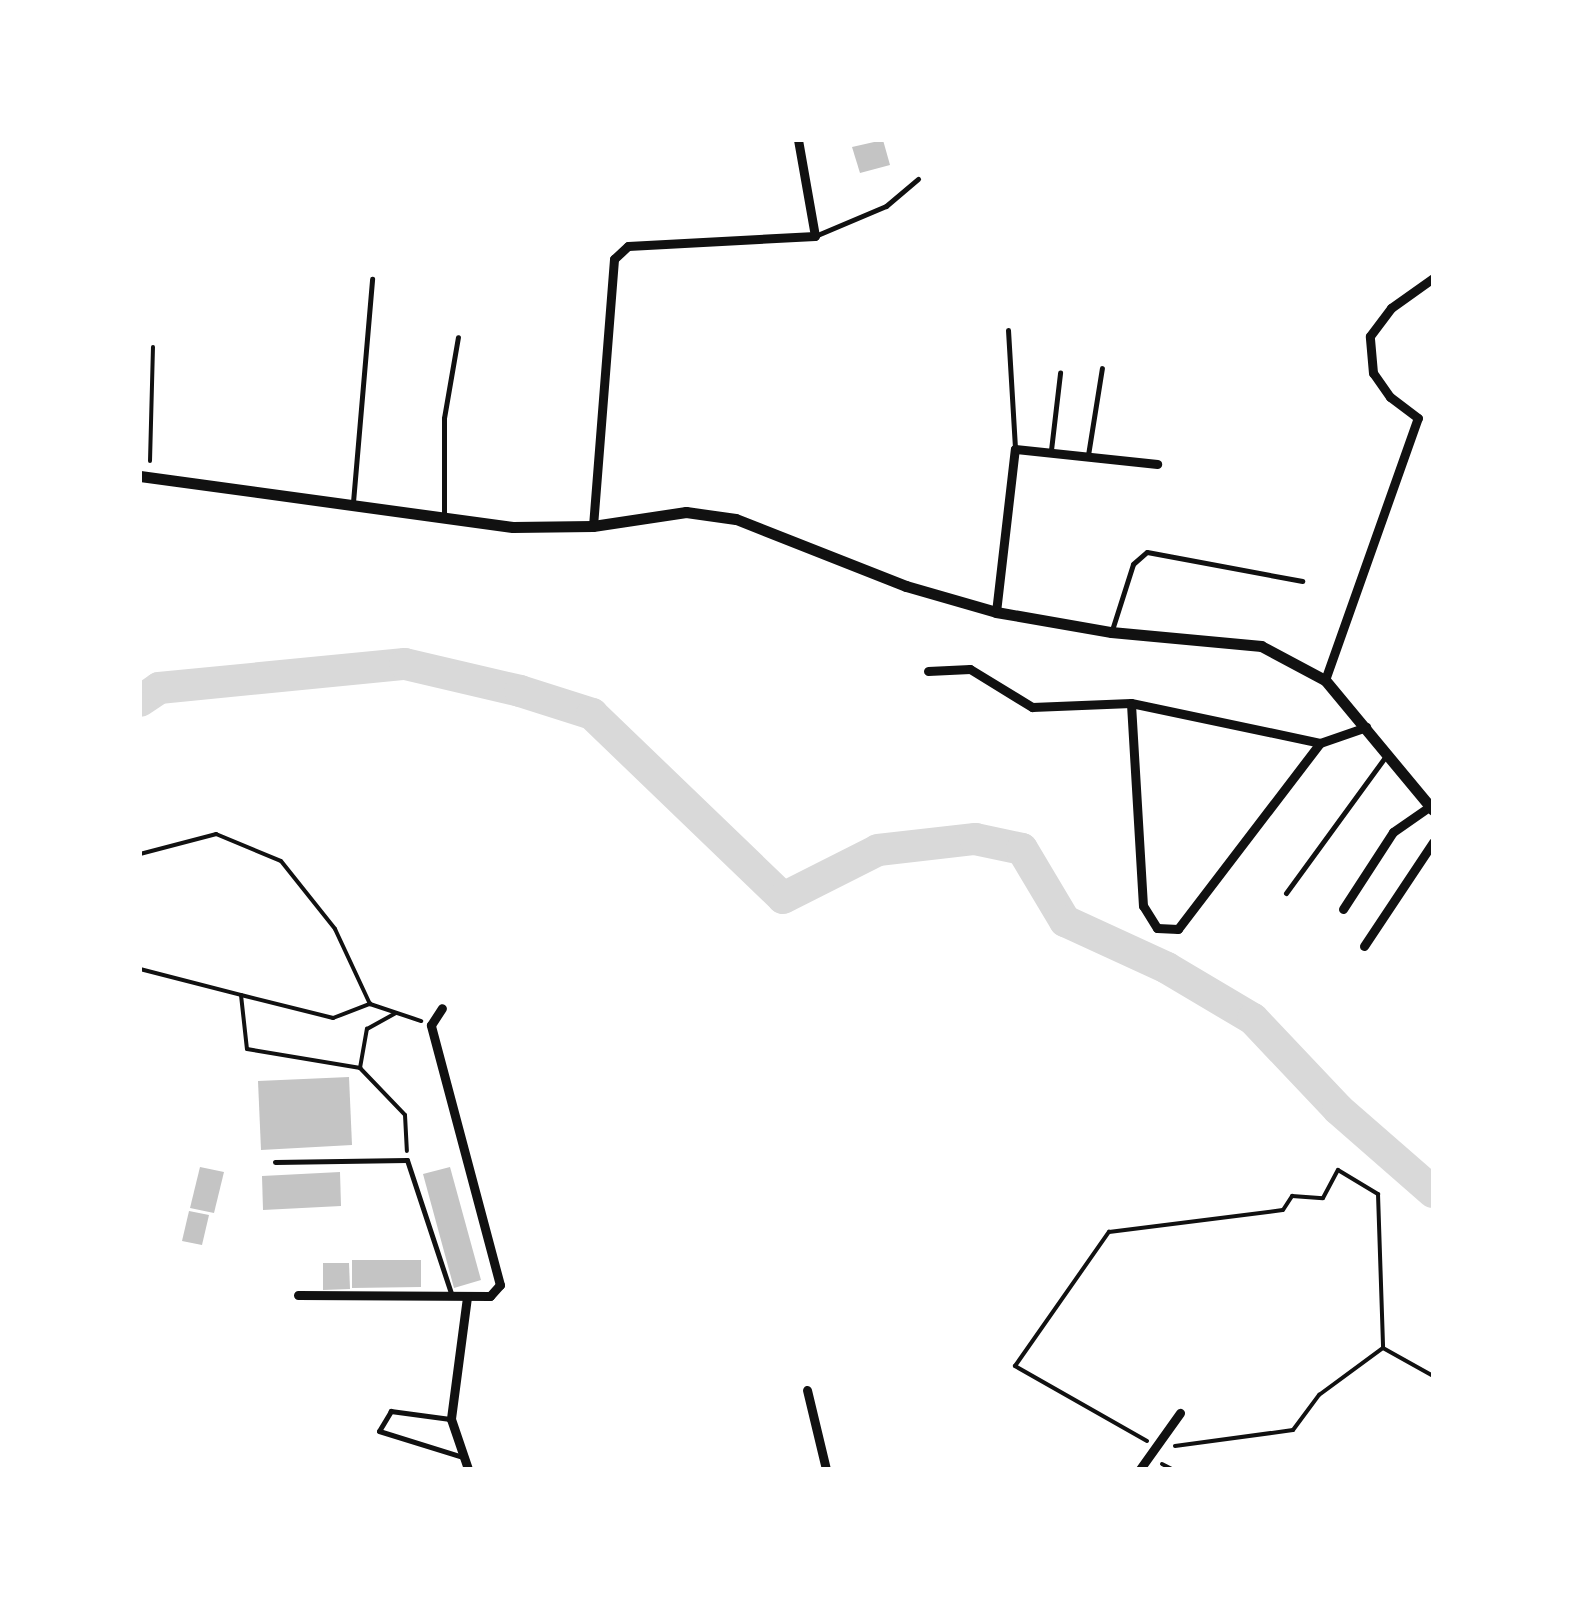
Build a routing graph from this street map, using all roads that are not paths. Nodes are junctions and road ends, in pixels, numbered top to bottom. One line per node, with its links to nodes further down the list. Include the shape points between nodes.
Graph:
1 (798, 140): 3 (street)
2 (918, 180): 3 (lane, via 886,206)
3 (815, 236): 19 (street, via 628,246 614,259)
4 (1433, 278): 11 (street, via 1391,308 1370,336 1373,372 1390,397)
5 (372, 280): 17 (lane)
6 (1008, 330): 12 (lane)
7 (458, 338): 18 (lane, via 444,418)
8 (1102, 368): 14 (lane)
9 (1060, 373): 13 (lane)
10 (1433, 417): 11 (street)
11 (1418, 418): 24 (street)
12 (1015, 449): 13 (street); 21 (street)
13 (1051, 450): 14 (street)
14 (1088, 455): 15 (street)
15 (1157, 464)
16 (144, 477): 17 (street)
17 (353, 505): 18 (street)
18 (444, 518): 19 (street, via 514,527)
19 (593, 526): 21 (street, via 686,512 736,520 906,586)
20 (1302, 581): 22 (lane, via 1147,552 1133,564)
21 (996, 612): 22 (street)
22 (1111, 632): 24 (street, via 1260,646)
23 (928, 671): 25 (street, via 970,669 1032,708)
24 (1325, 680): 26 (street)
25 (1131, 703): 27 (street); 27 (street, via 1143,906 1157,928 1178,929)
26 (1366, 727): 27 (street); 28 (street)
27 (1320, 743)
28 (1385, 757): 29 (street); 31 (lane)
29 (1431, 808): 32 (street, via 1394,832)
30 (1433, 842): 33 (street)
31 (1286, 894)
32 (1343, 909)
33 (1364, 946)
34 (442, 1008): 38 (street, via 431,1025 500,1285 490,1296)
35 (275, 1162): 37 (lane, via 408,1160)
36 (298, 1295): 37 (street)
37 (452, 1296): 38 (street)
38 (467, 1297): 41 (street)
39 (807, 1390): 44 (street)
40 (1180, 1414): 45 (street)
41 (451, 1419): 42 (street); 42 (lane, via 392,1411 379,1431)
42 (466, 1457): 43 (street)
43 (468, 1469)
44 (826, 1469)
45 (1140, 1469)

